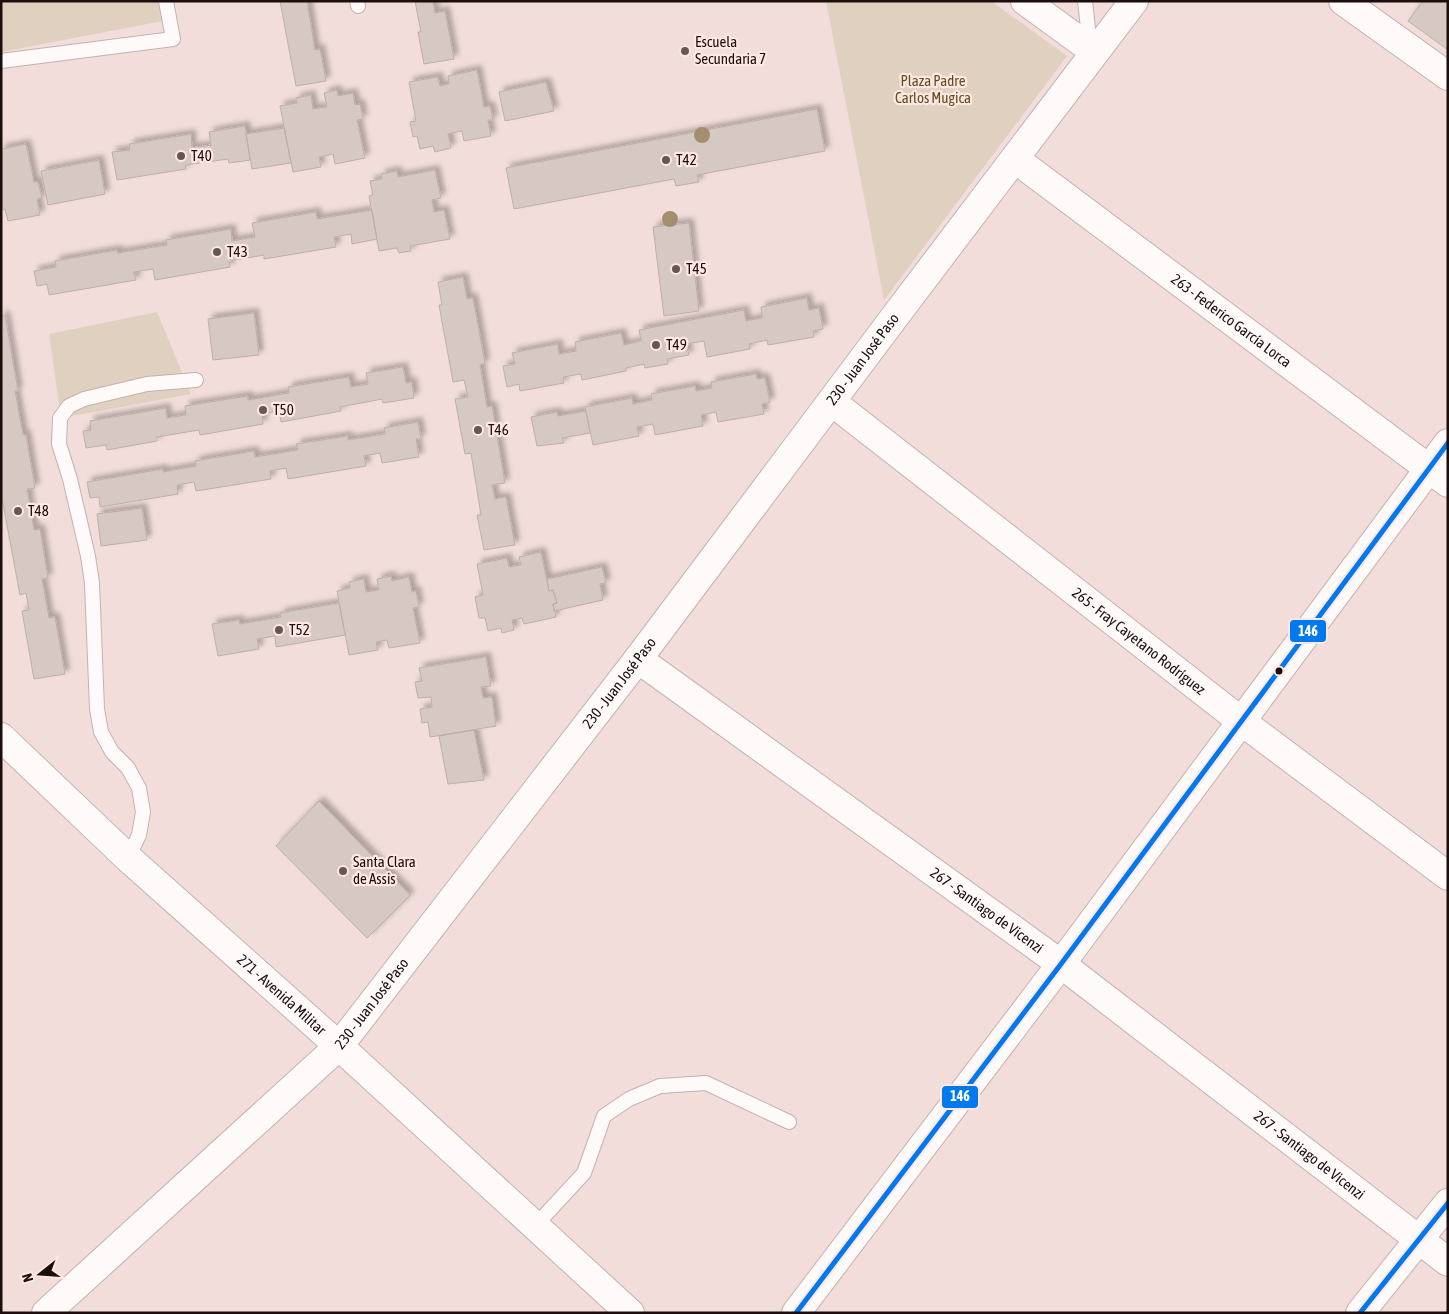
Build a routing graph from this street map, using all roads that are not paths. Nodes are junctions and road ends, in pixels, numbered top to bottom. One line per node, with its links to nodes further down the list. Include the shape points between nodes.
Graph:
1 (166, 1): 7 (lane, via 173,39)
2 (1024, 1): 6 (street)
3 (1085, 1): 6 (lane)
4 (1134, 1): 6 (street, 230 - Juan José Paso)
5 (1343, 1): 8 (street)
6 (1093, 50): 9 (street, 230 - Juan José Paso)
7 (1, 61)
8 (1448, 76)
9 (1015, 158): 11 (street, 230 - Juan José Paso); 13 (street, 263 - Federico García Lorca)
10 (196, 380): 17 (lane, via 147,384 84,399 68,406 60,418 59,444 70,479 92,583 97,708 101,732 139,788 143,812 139,835)
11 (832, 402): 14 (street, 230 - Juan José Paso); 15 (street, 265 - Fray Cayetano Rodríguez)
12 (1448, 443): 13 (street)
13 (1438, 476): 15 (street)
14 (638, 659): 19 (street, 267 - Santiago de Vicenzi); 20 (street, 230 - Juan José Paso)
15 (1241, 720): 18 (street, 265 - Fray Cayetano Rodríguez); 19 (street)
16 (1, 737): 17 (street, 271 - Avenida Militar)
17 (128, 858): 20 (street, 271 - Avenida Militar)
18 (1448, 876)
19 (1061, 964): 24 (street, 267 - Santiago de Vicenzi); 28 (street)
20 (339, 1046): 23 (street, 271 - Avenida Militar); 26 (street, 230 - Juan José Paso)
21 (788, 1122): 23 (lane, via 706,1083 660,1086 629,1099 604,1116 584,1174)
22 (1448, 1203): 24 (street)
23 (536, 1225): 27 (street, 271 - Avenida Militar)
24 (1417, 1240): 25 (street, 267 - Santiago de Vicenzi); 29 (street)
25 (1448, 1262)
26 (46, 1313)
27 (630, 1313)
28 (796, 1313)
29 (1360, 1313)

